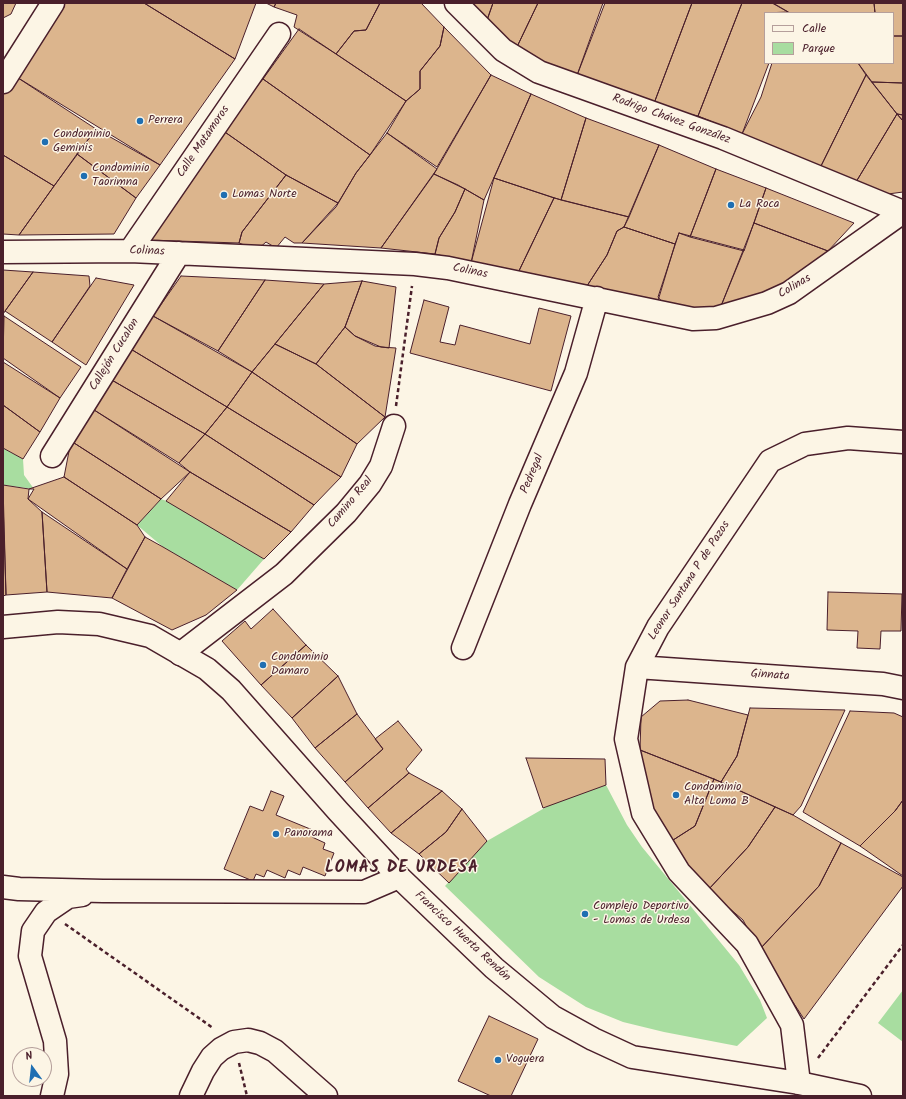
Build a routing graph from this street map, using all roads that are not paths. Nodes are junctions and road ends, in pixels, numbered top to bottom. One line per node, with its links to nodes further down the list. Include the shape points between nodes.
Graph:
1 (53, 3): 4 (street)
2 (456, 3): 5 (street, Rodrigo Chávez González, via 502,50 539,72 723,138)
3 (279, 34): 6 (street, Calle Matamoros)
4 (3, 82)
5 (903, 212): 9 (street, Colinas, via 790,293 716,318 693,319)
6 (130, 251): 7 (street, Colinas); 8 (street, Colinas)
7 (3, 252)
8 (179, 253): 9 (street, Colinas, via 415,264 448,268); 12 (street, Callejón Cucalon)
9 (597, 298): 14 (street, Pedregal, via 576,373 520,504)
10 (394, 426): 15 (street, Camino Real, via 381,466 346,513 284,574)
11 (903, 442): 16 (street, Leonor Santana P de Pazos, via 848,438 805,444 770,461 658,627)
12 (52, 456)
13 (3, 627): 15 (street, Francisco Huerta Rendón, via 58,622 99,624 150,636)
14 (463, 648)
15 (180, 654): 18 (street, Francisco Huerta Rendón, via 207,670 231,690)
16 (637, 667): 17 (street, Ginnata, via 883,684); 21 (street, Leonor Santana P de Pazos, via 626,739 643,814 679,872 747,944 792,1024)
17 (903, 688)
18 (399, 878): 20 (street, via 364,892); 21 (street, Francisco Huerta Rendón, via 494,968 553,1018 593,1039 632,1057)
19 (3, 886): 20 (street, via 19,889)
20 (103, 891): 22 (street, via 68,897 46,912 33,931 30,956 55,1041 57,1074)
21 (799, 1083): 25 (street, Francisco Huerta Rendón)
22 (52, 1096)
23 (191, 1096): 24 (street, via 212,1057 234,1042 248,1040 275,1051)
24 (326, 1096)
25 (860, 1096)

